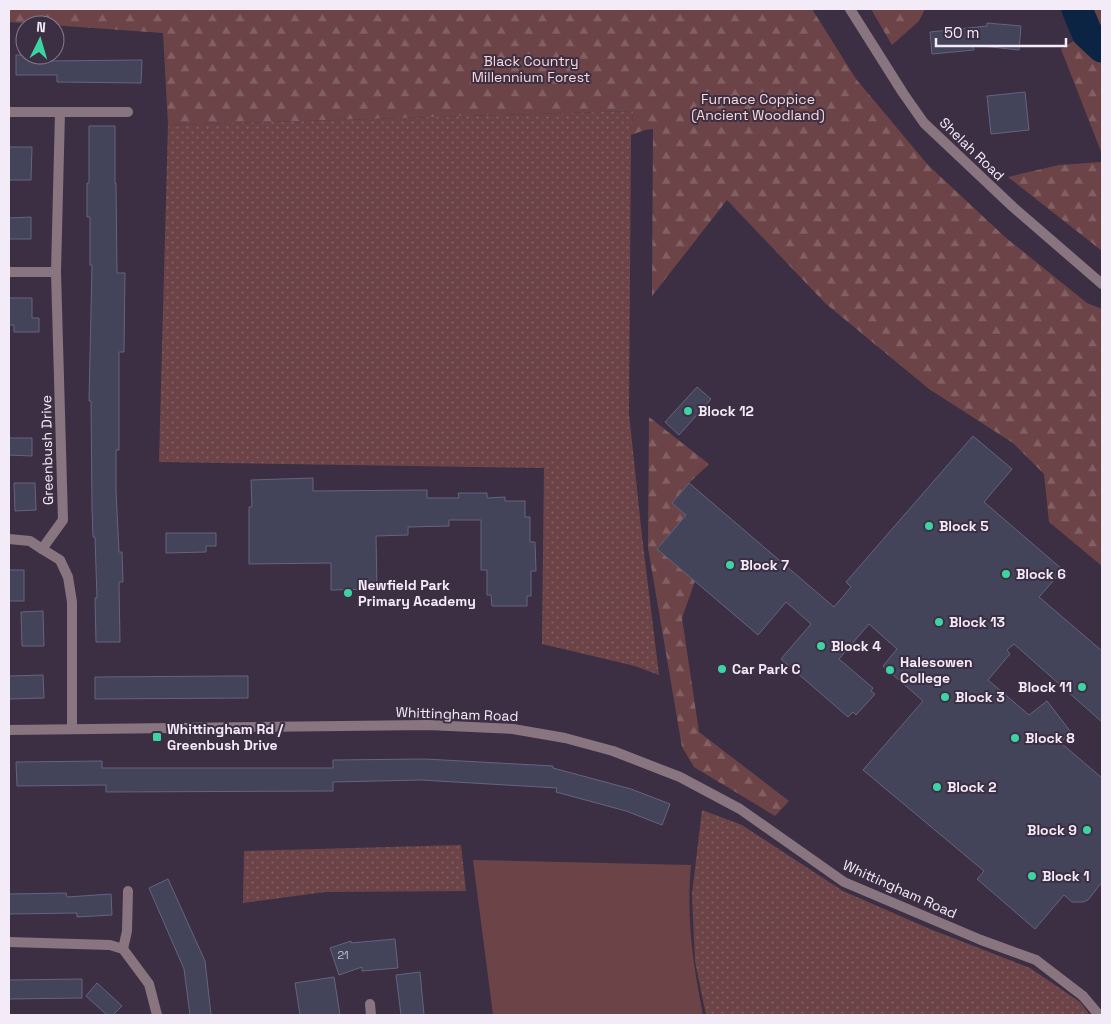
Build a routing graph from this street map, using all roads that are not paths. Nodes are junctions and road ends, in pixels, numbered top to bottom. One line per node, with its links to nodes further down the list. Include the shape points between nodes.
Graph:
1 (850, 9): 7 (street, Shelah Road, via 924,122 1013,208)
2 (9, 112): 3 (street)
3 (60, 112): 4 (street); 6 (street, Greenbush Drive)
4 (128, 112)
5 (9, 272): 6 (street)
6 (56, 272): 9 (street, Greenbush Drive, via 63,520)
7 (1102, 284)
8 (9, 539): 9 (street, via 30,541)
9 (42, 549): 10 (street, via 60,560 68,577 72,602)
10 (72, 729): 11 (street, Whittingham Road); 18 (street, Whittingham Road, via 473,726 565,738 613,751 680,777 740,809 844,882 1036,960 1083,996)
11 (9, 730)
12 (128, 891): 14 (street)
13 (9, 942): 14 (street, via 110,945)
14 (123, 949): 16 (street, via 149,984)
15 (370, 1004): 17 (street)
16 (157, 1015)
17 (371, 1015)
18 (1099, 1015)

